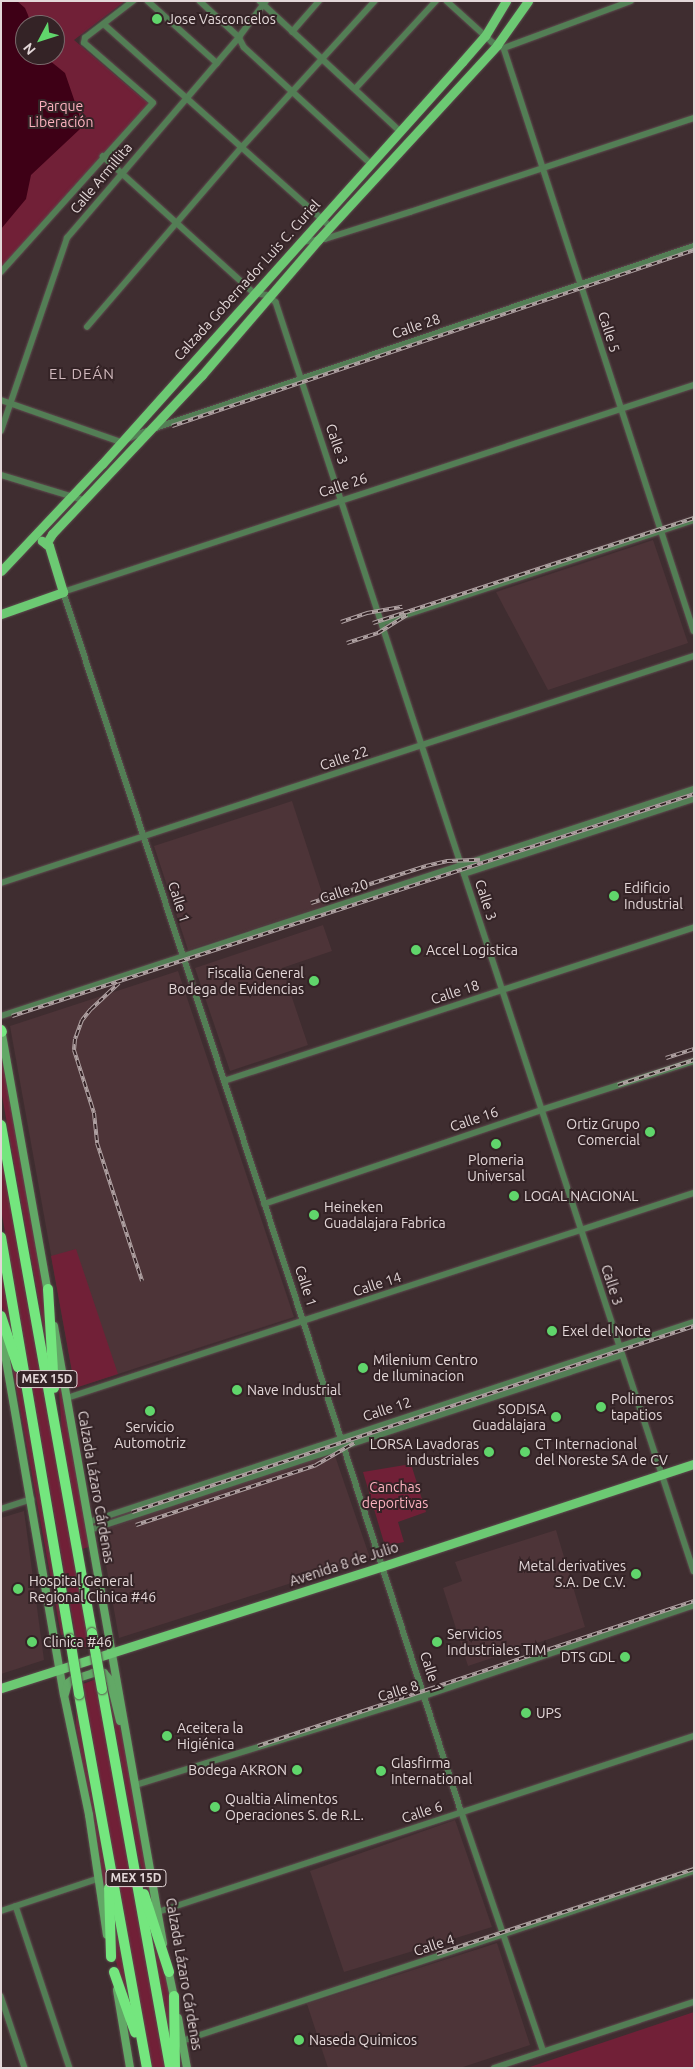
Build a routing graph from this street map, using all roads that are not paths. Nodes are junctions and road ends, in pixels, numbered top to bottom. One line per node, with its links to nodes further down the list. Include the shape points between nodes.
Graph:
1 (133, 1): 12 (street)
2 (148, 1): 18 (street)
3 (200, 1): 15 (street)
4 (319, 1): 13 (street)
5 (375, 1): 17 (street)
6 (436, 1): 19 (street)
7 (447, 1): 14 (street)
8 (506, 1): 14 (main road, Calzada Gobernador Luis C. Curiel)
9 (528, 1): 16 (main road, Calzada Gobernador Luis C. Curiel)
10 (631, 1): 16 (street)
11 (263, 2): 13 (street); 15 (street, Calle Armillita)
12 (104, 24): 21 (street); 25 (street, via 85,38 84,43 152,103)
13 (292, 32): 17 (street)
14 (485, 36): 16 (street); 23 (main road, Calzada Gobernador Luis C. Curiel)
15 (239, 37): 18 (street, Calle Armillita); 20 (street, via 244,47)
16 (500, 46): 27 (street, Calle 5); 31 (main road, Calzada Gobernador Luis C. Curiel)
17 (322, 59): 19 (street); 20 (street)
18 (217, 63): 21 (street, Calle Armillita)
19 (355, 90): 23 (street)
20 (293, 92): 24 (street); 26 (street)
21 (187, 98): 24 (street); 28 (street, Calle Armillita)
22 (694, 118): 27 (street)
23 (400, 131): 26 (main road, Calzada Gobernador Luis C. Curiel)
24 (242, 147): 29 (street); 30 (street)
25 (103, 156): 28 (street); 35 (street)
26 (370, 163): 29 (main road, Calzada Gobernador Luis C. Curiel)
27 (542, 169): 32 (street); 36 (street, Calle 5)
28 (121, 173): 30 (street); 43 (street, Calle Armillita, via 67,238)
29 (322, 218): 31 (street); 33 (main road, Calzada Gobernador Luis C. Curiel)
30 (176, 223): 37 (street); 39 (street)
31 (330, 226): 32 (main road, Calzada Gobernador Luis C. Curiel)
32 (318, 240): 33 (street); 38 (main road, Calzada Gobernador Luis C. Curiel)
33 (299, 242): 37 (main road, Calzada Gobernador Luis C. Curiel)
34 (694, 246): 36 (street, Calle 28)
35 (1, 272)
36 (580, 284): 40 (street, Calle 28); 44 (street, Calle 5)
37 (254, 294): 38 (street); 47 (main road, Calzada Gobernador Luis C. Curiel)
38 (270, 297): 40 (street, Calle 3, via 276,302); 46 (main road, Calzada Gobernador Luis C. Curiel, via 202,375)
39 (87, 327)
40 (302, 379): 46 (street, Calle 28); 51 (street, Calle 3)
41 (694, 385): 44 (street, Calle 26)
42 (1, 400): 43 (street)
43 (11, 403): 45 (street, Calle Armillita); 47 (street)
44 (620, 408): 51 (street, Calle 26); 53 (street, Calle 5)
45 (1, 431)
46 (147, 431): 47 (street, Calle 28); 50 (main road, Calzada Gobernador Luis C. Curiel)
47 (121, 442): 49 (main road, Calzada Gobernador Luis C. Curiel)
48 (1, 474): 49 (street)
49 (72, 496): 50 (street); 54 (main road, Calzada Gobernador Luis C. Curiel)
50 (84, 500): 55 (main road, Calzada Gobernador Luis C. Curiel)
51 (343, 500): 57 (street, Calle 26); 59 (street, Calle 3)
52 (694, 520): 53 (street)
53 (661, 531): 59 (street); 60 (street, Calle 5)
54 (34, 538): 55 (main road); 56 (main road, Calzada Gobernador Luis C. Curiel)
55 (46, 544): 57 (main road, Calle 1)
56 (1, 571)
57 (62, 592): 58 (main road, Calle 26); 65 (street, Calle 1)
58 (1, 614)
59 (382, 623): 62 (street, Calle 3)
60 (694, 631)
61 (694, 656): 62 (street, Calle 22)
62 (422, 745): 65 (street, Calle 22); 66 (street, Calle 3)
63 (694, 789): 66 (street, Calle 20)
64 (694, 799): 67 (street)
65 (143, 837): 68 (street, Calle 22); 70 (street, Calle 1)
66 (461, 866): 67 (street, Calle 3); 70 (street, Calle 20)
67 (464, 874): 71 (street, Calle 3)
68 (1, 883)
69 (694, 927): 71 (street, Calle 18)
70 (182, 957): 72 (street, Calle 20); 75 (street, Calle 1)
71 (502, 990): 75 (street, Calle 18); 76 (street, Calle 3)
72 (1, 1016)
73 (1, 1030): 82 (main road, Calzada Lázaro Cárdenas)
74 (694, 1061): 76 (street, Calle 16)
75 (224, 1081): 79 (street, Calle 1)
76 (541, 1110): 79 (street, Calle 16); 80 (street, Calle 3)
77 (1, 1125): 91 (highway, MEX 15D)
78 (694, 1193): 80 (street, Calle 14)
79 (264, 1204): 84 (street, Calle 1)
80 (580, 1230): 84 (street, Calle 14); 87 (street, Calle 3)
81 (1, 1237): 90 (highway, MEX 15D)
82 (48, 1290): 89 (main road, Calzada Lázaro Cárdenas); 91 (highway)
83 (1, 1316): 90 (highway)
84 (303, 1321): 89 (street, Calle 14); 92 (street, Calle 1)
85 (694, 1322): 87 (street, Calle 12)
86 (2, 1336): 96 (main road)
87 (619, 1346): 88 (street, Calle 3); 92 (street, Calle 12)
88 (622, 1355): 93 (street, Calle 12); 95 (street, Calle 3)
89 (67, 1398): 98 (main road, Calzada Lázaro Cárdenas)
90 (28, 1400): 111 (highway, MEX 15D, bridge)
91 (57, 1436): 112 (highway, MEX 15D, bridge)
92 (341, 1438): 93 (street, Calle 1); 98 (street, Calle 12)
93 (344, 1446): 98 (street, Calle 12); 99 (street, Calle 1)
94 (694, 1464): 95 (main road, Avenida 8 de Julio)
95 (662, 1474): 99 (main road, Avenida 8 de Julio); 100 (street, Calle 3)
96 (31, 1499): 97 (street); 103 (main road)
97 (1, 1509)
98 (90, 1526): 102 (main road, Calzada Lázaro Cárdenas)
99 (383, 1566): 102 (main road, Avenida 8 de Julio); 106 (street, Calle 1)
100 (694, 1571)
101 (694, 1605): 106 (street, Calle 8)
102 (112, 1653): 103 (main road, Avenida 8 de Julio); 108 (main road, Calzada Lázaro Cárdenas)
103 (60, 1669): 104 (main road, Avenida 8 de Julio); 105 (main road)
104 (1, 1688)
105 (64, 1695): 108 (main road, via 72,1680 101,1672 108,1676); 114 (main road)
106 (424, 1696): 109 (street, Calle 8); 110 (street, Calle 1)
107 (694, 1736): 110 (street, Calle 6)
108 (131, 1754): 109 (main road, Calzada Lázaro Cárdenas)
109 (136, 1785): 117 (main road, Calzada Lázaro Cárdenas)
110 (461, 1812): 117 (street, Calle 6); 118 (street, Calle 1)
111 (106, 1840): 119 (highway); 127 (highway, MEX 15D)
112 (133, 1859): 121 (highway); 131 (highway, MEX 15D)
113 (694, 1871): 118 (street, Calle 4)
114 (97, 1879): 115 (street); 119 (main road)
115 (16, 1906): 116 (street); 129 (street)
116 (1, 1911)
117 (158, 1912): 121 (main road, Calzada Lázaro Cárdenas)
118 (503, 1935): 125 (street, Calle 4); 126 (street, Calle 1)
119 (111, 1957): 120 (main road)
120 (114, 1972): 127 (highway); 130 (main road)
121 (169, 1972): 123 (main road, Calzada Lázaro Cárdenas)
122 (1, 1996): 128 (street)
123 (174, 1996): 125 (main road, Calzada Lázaro Cárdenas); 132 (highway)
124 (694, 2002): 126 (street)
125 (182, 2041): 133 (main road, Calzada Lázaro Cárdenas)
126 (543, 2052): 134 (street)
127 (146, 2064)
128 (25, 2068)
129 (70, 2068)
130 (130, 2068)
131 (170, 2068)
132 (175, 2068)
133 (187, 2068)
134 (494, 2068)

